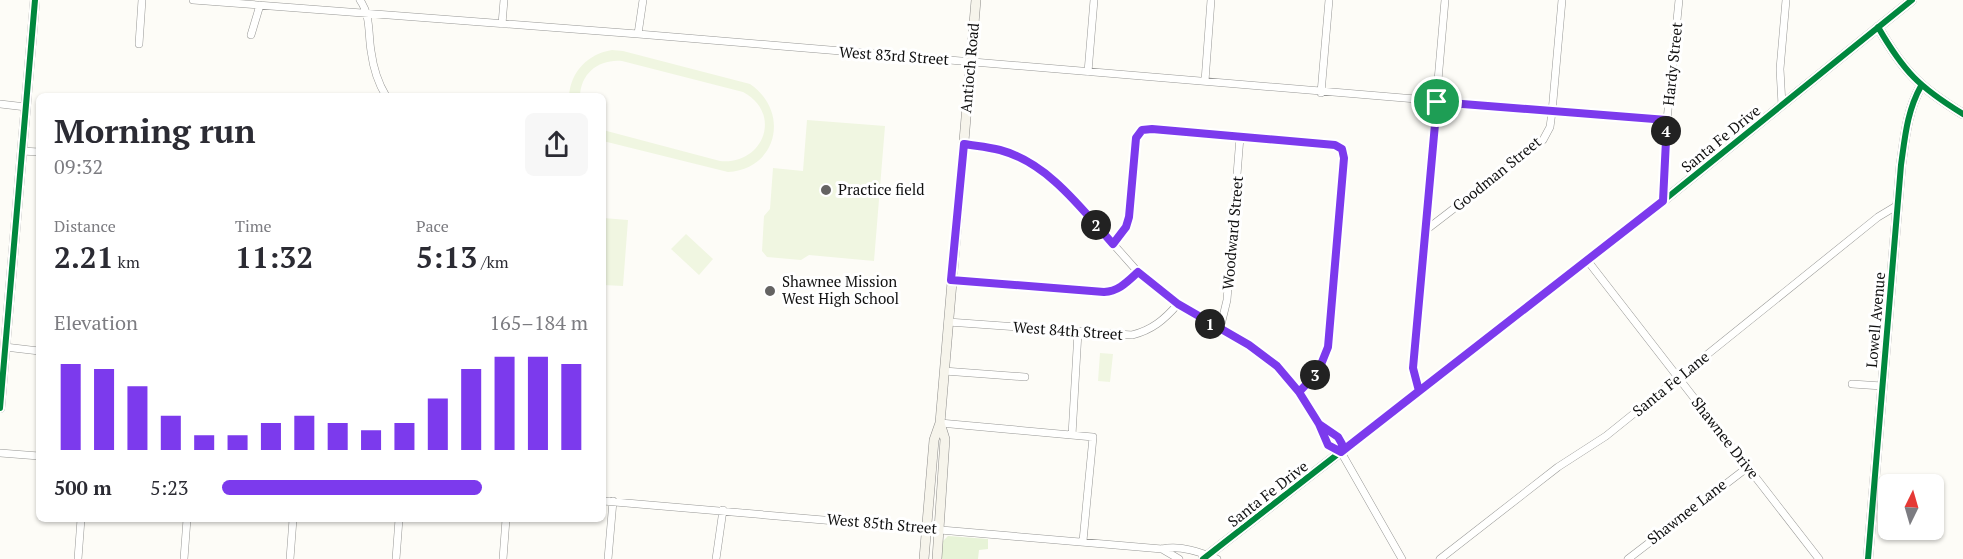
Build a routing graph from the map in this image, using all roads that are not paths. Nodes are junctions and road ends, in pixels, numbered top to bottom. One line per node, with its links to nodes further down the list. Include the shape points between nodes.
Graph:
1 (34, 0): 32 (main road)
2 (142, 0): 22 (street)
3 (193, 0): 16 (street, West 83rd Street)
4 (360, 0): 17 (street)
5 (504, 0): 18 (street)
6 (643, 0): 20 (street)
7 (976, 0): 23 (main road, Antioch Road)
8 (1094, 0): 24 (street)
9 (1211, 0): 25 (street)
10 (1329, 0): 28 (street)
11 (1445, 0): 29 (street)
12 (1562, 0): 33 (street, Goodman Street)
13 (1678, 0): 35 (street, Hardy Street)
14 (1786, 0): 31 (street, via 1780,69)
15 (1912, 0): 19 (main road, Santa Fe Drive)
16 (260, 5): 17 (street, West 83rd Street); 21 (street)
17 (367, 13): 18 (street, West 83rd Street); 27 (street, via 371,52)
18 (502, 24): 20 (street, West 83rd Street)
19 (1878, 27): 26 (main road, via 1893,53); 31 (main road, Santa Fe Drive)
20 (638, 34): 23 (street, West 83rd Street)
21 (251, 35)
22 (139, 44)
23 (971, 62): 24 (street, West 83rd Street); 37 (main road, Antioch Road)
24 (1088, 72): 25 (street, West 83rd Street)
25 (1205, 81): 28 (street, West 83rd Street)
26 (1922, 86): 34 (main road); 41 (main road, Lowell Avenue, via 1908,118)
27 (383, 93)
28 (1321, 93): 29 (street, West 83rd Street)
29 (1437, 102): 33 (street, West 83rd Street); 42 (street)
30 (0, 104): 32 (street)
31 (1782, 105): 40 (main road, Santa Fe Drive)
32 (26, 106): 38 (main road)
33 (1552, 112): 35 (street, West 83rd Street); 42 (street, Goodman Street, via 1543,140)
34 (1963, 114)
35 (1667, 120): 40 (street, Hardy Street)
36 (1240, 137): 43 (street, via 1142,130 1136,138 1129,217); 49 (street, Woodward Street, via 1227,300); 59 (street, via 1335,145 1342,149 1328,347 1318,372)
37 (964, 144): 43 (street, via 1002,150 1045,173); 46 (main road, Antioch Road)
38 (22, 151): 39 (street); 51 (main road)
39 (36, 152)
40 (1663, 201): 44 (main road, Santa Fe Drive)
41 (1898, 204): 55 (street, Santa Fe Lane); 57 (main road, Lowell Avenue)
42 (1426, 230): 58 (street, via 1413,368)
43 (1113, 244): 45 (street)
44 (1587, 260): 55 (street, Shawnee Drive); 58 (main road, Santa Fe Drive)
45 (1138, 272): 46 (street, via 1125,285 1104,292); 47 (street)
46 (951, 280): 48 (main road, Antioch Road)
47 (1178, 304): 49 (street); 50 (street, West 84th Street, via 1144,332)
48 (948, 322): 50 (street, West 84th Street); 53 (main road, Antioch Road)
49 (1220, 329): 59 (street, via 1261,352)
50 (1078, 332): 63 (street)
51 (5, 347): 52 (street); 60 (main road)
52 (36, 351)
53 (944, 371): 54 (street); 61 (main road, Antioch Road)
54 (1025, 377)
55 (1677, 378): 67 (street, Shawnee Drive); 92 (street, Santa Fe Lane, via 1606,436 1558,467)
56 (1852, 384): 57 (street)
57 (1882, 386): 95 (main road, Lowell Avenue)
58 (1419, 391): 64 (main road, Santa Fe Drive)
59 (1299, 392): 62 (street)
60 (0, 408)
61 (940, 423): 63 (street); 76 (main road, Antioch Road, via 934,440); 77 (main road, Antioch Road, via 945,439)
62 (1319, 424): 64 (street, via 1328,445); 64 (street, via 1338,437)
63 (1072, 435): 78 (street, via 1093,437)
64 (1341, 452): 80 (main road, Santa Fe Drive); 91 (street)
65 (0, 453): 66 (street)
66 (36, 456)
67 (1748, 467): 93 (street, Shawnee Lane); 94 (street, Shawnee Drive)
68 (606, 501): 69 (street, West 85th Street)
69 (613, 501): 70 (street, West 85th Street); 86 (street)
70 (723, 510): 76 (street, West 85th Street); 87 (street)
71 (81, 522): 81 (street)
72 (187, 522): 82 (street)
73 (293, 522): 83 (street)
74 (399, 522): 84 (street)
75 (506, 522): 85 (street)
76 (927, 528): 77 (street, West 85th Street); 88 (main road, Antioch Road)
77 (939, 529): 78 (street, West 85th Street); 89 (main road, Antioch Road)
78 (1083, 541): 79 (street, West 85th Street)
79 (1162, 549): 80 (street, West 85th Street, via 1185,549); 90 (street, West 85th Street)
80 (1209, 558)
81 (78, 559)
82 (184, 559)
83 (290, 559)
84 (396, 559)
85 (503, 559)
86 (608, 559)
87 (716, 559)
88 (924, 559)
89 (937, 559)
90 (1179, 559)
91 (1402, 559)
92 (1440, 559)
93 (1628, 559)
94 (1819, 559)
95 (1868, 559)

